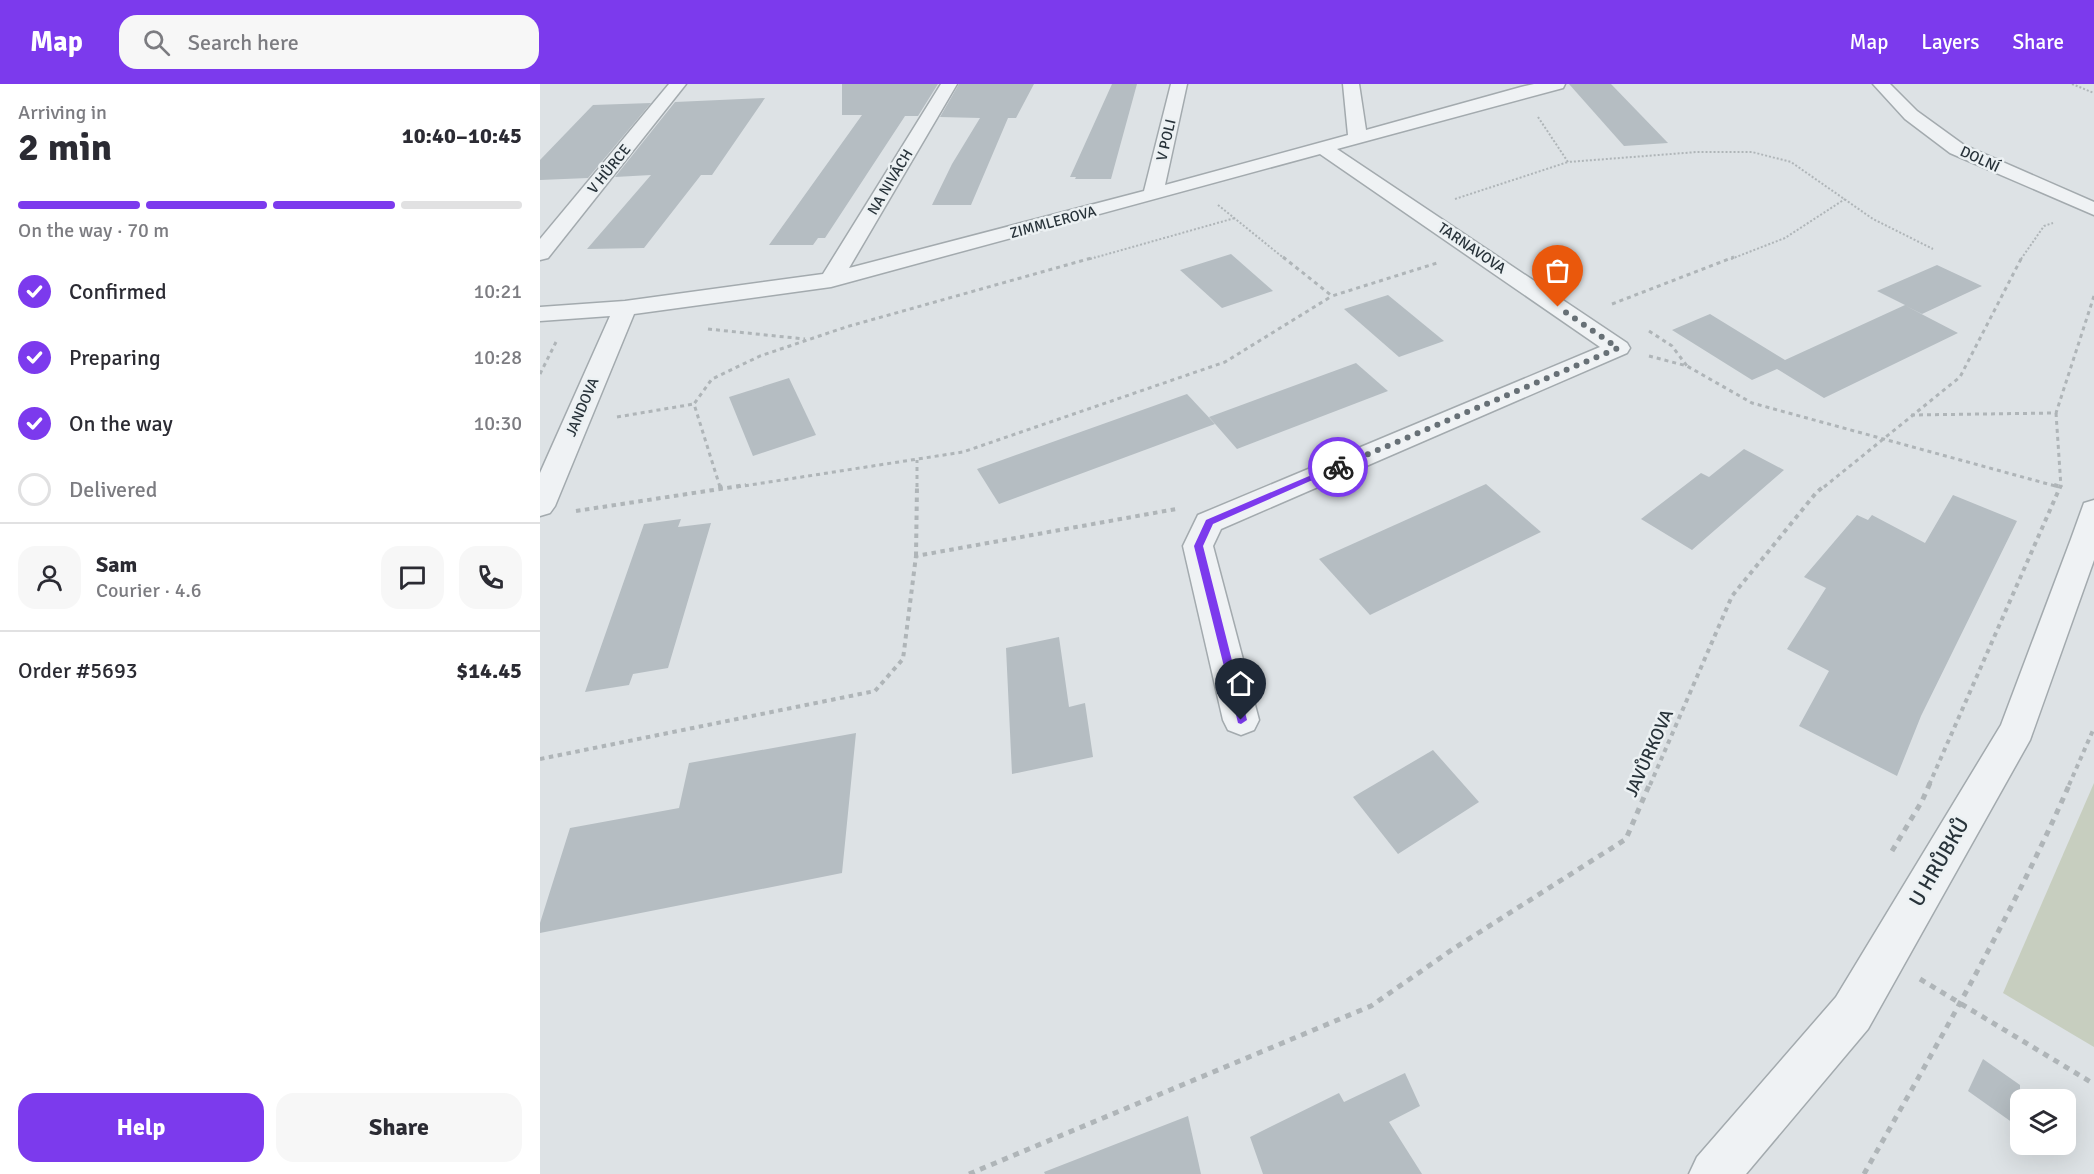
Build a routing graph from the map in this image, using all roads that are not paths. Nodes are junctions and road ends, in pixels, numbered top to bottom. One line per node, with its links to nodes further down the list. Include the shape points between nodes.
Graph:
1 (678, 84): 12 (street, V HŮRCE)
2 (949, 84): 13 (street, NA NIVÁCH)
3 (1179, 84): 10 (street, V POLI)
4 (1351, 84): 8 (street)
5 (1557, 84): 7 (street, ZIMMLEROVA)
6 (1881, 84): 11 (street, DOLNÍ, via 1911,115 1957,150)
7 (1520, 88): 8 (street, ZIMMLEROVA)
8 (1358, 138): 9 (street, ZIMMLEROVA)
9 (1323, 148): 10 (street, ZIMMLEROVA); 18 (street, TARNAVOVA, via 1618,348 1209,522 1198,546)
10 (1153, 195): 13 (street, ZIMMLEROVA)
11 (2094, 209)
12 (540, 253)
13 (831, 280): 14 (street, ZIMMLEROVA)
14 (625, 308): 15 (street, ZIMMLEROVA); 16 (street, JANDOVA)
15 (540, 314)
16 (540, 506)
17 (2091, 530): 19 (street, U HRŮBKŮ, via 2017,730 1851,1013)
18 (1241, 720)
19 (1714, 1174)

